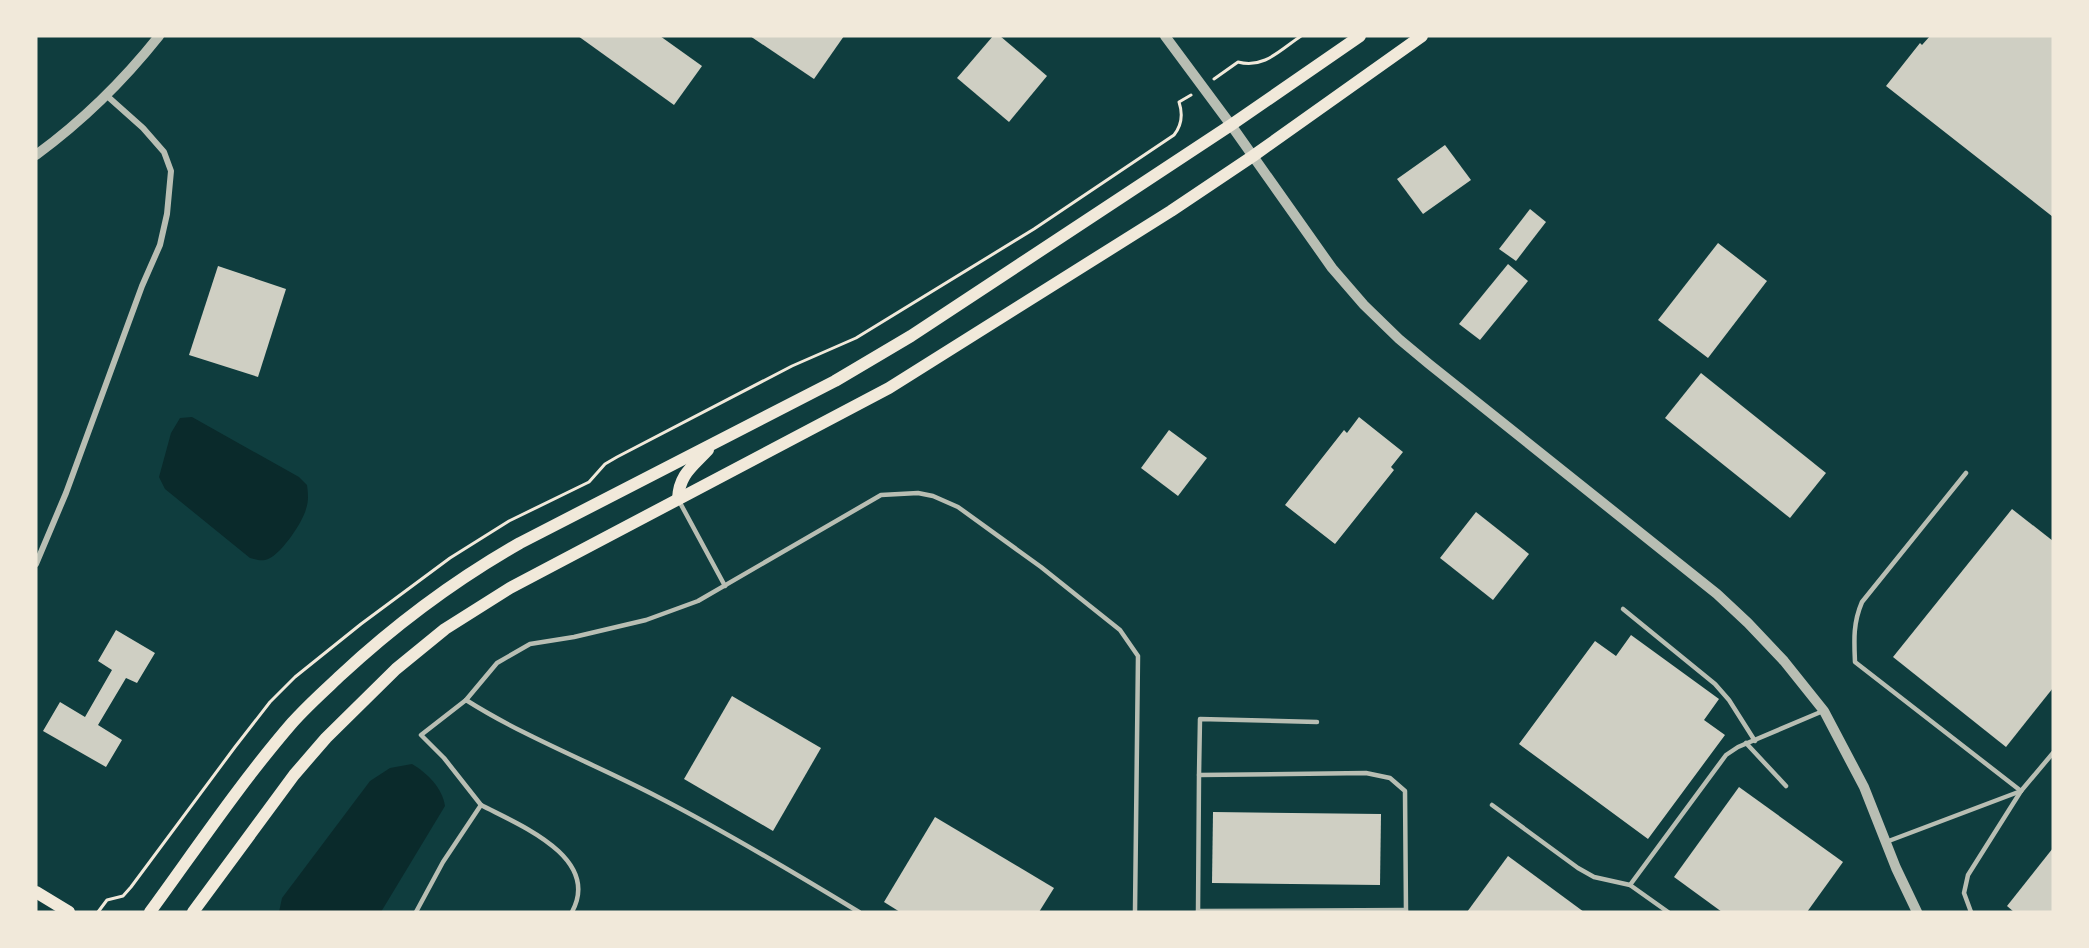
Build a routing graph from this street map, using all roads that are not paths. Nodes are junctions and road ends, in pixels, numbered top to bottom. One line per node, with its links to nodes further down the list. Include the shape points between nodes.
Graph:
1 (159, 36): 5 (street)
2 (1165, 36): 6 (street)
3 (1360, 36): 6 (main road)
4 (1422, 36): 8 (main road)
5 (106, 95): 7 (street); 12 (street, via 164,152 171,171 167,214 160,245)
6 (1231, 125): 8 (street); 9 (main road, via 911,336 835,381)
7 (36, 155)
8 (1253, 156): 11 (main road, via 889,388); 16 (street, via 1332,268 1385,326 1717,594 1776,653)
9 (717, 441): 11 (main road, via 684,475); 31 (main road, via 492,558 382,638 280,737)
10 (1966, 473): 23 (lane, via 1862,602 1853,632 1855,662)
11 (678, 499): 13 (lane); 32 (main road, via 510,588 418,649 319,745)
12 (36, 564)
13 (725, 586): 15 (lane, via 698,601 646,620 530,644 497,663); 36 (lane, via 881,495 918,492 958,507 1103,616 1120,630 1138,656)
14 (1623, 609): 18 (lane, via 1715,684)
15 (466, 700): 24 (lane, via 422,735); 35 (lane, via 657,796)
16 (1824, 711): 18 (lane); 26 (street, via 1864,787)
17 (1317, 722): 21 (lane, via 1200,719)
18 (1755, 741): 19 (lane)
19 (1746, 743): 22 (lane); 27 (lane, via 1726,755)
20 (2053, 753): 23 (lane)
21 (1199, 774): 29 (lane, via 1365,773 1390,778 1405,791); 37 (lane)
22 (1786, 786)
23 (2021, 791): 26 (lane); 40 (lane, via 1968,875 1964,893)
24 (481, 805): 33 (lane); 34 (lane, via 560,851 574,873 578,893)
25 (1492, 805): 27 (lane, via 1578,868 1594,877)
26 (1886, 842): 39 (street)
27 (1630, 885): 38 (lane)
28 (36, 892): 30 (main road)
29 (1406, 911): 37 (lane)
30 (69, 912)
31 (150, 912)
32 (194, 912)
33 (416, 912)
34 (572, 912)
35 (859, 912)
36 (1135, 912)
37 (1198, 912)
38 (1668, 912)
39 (1917, 912)
40 (1971, 912)

